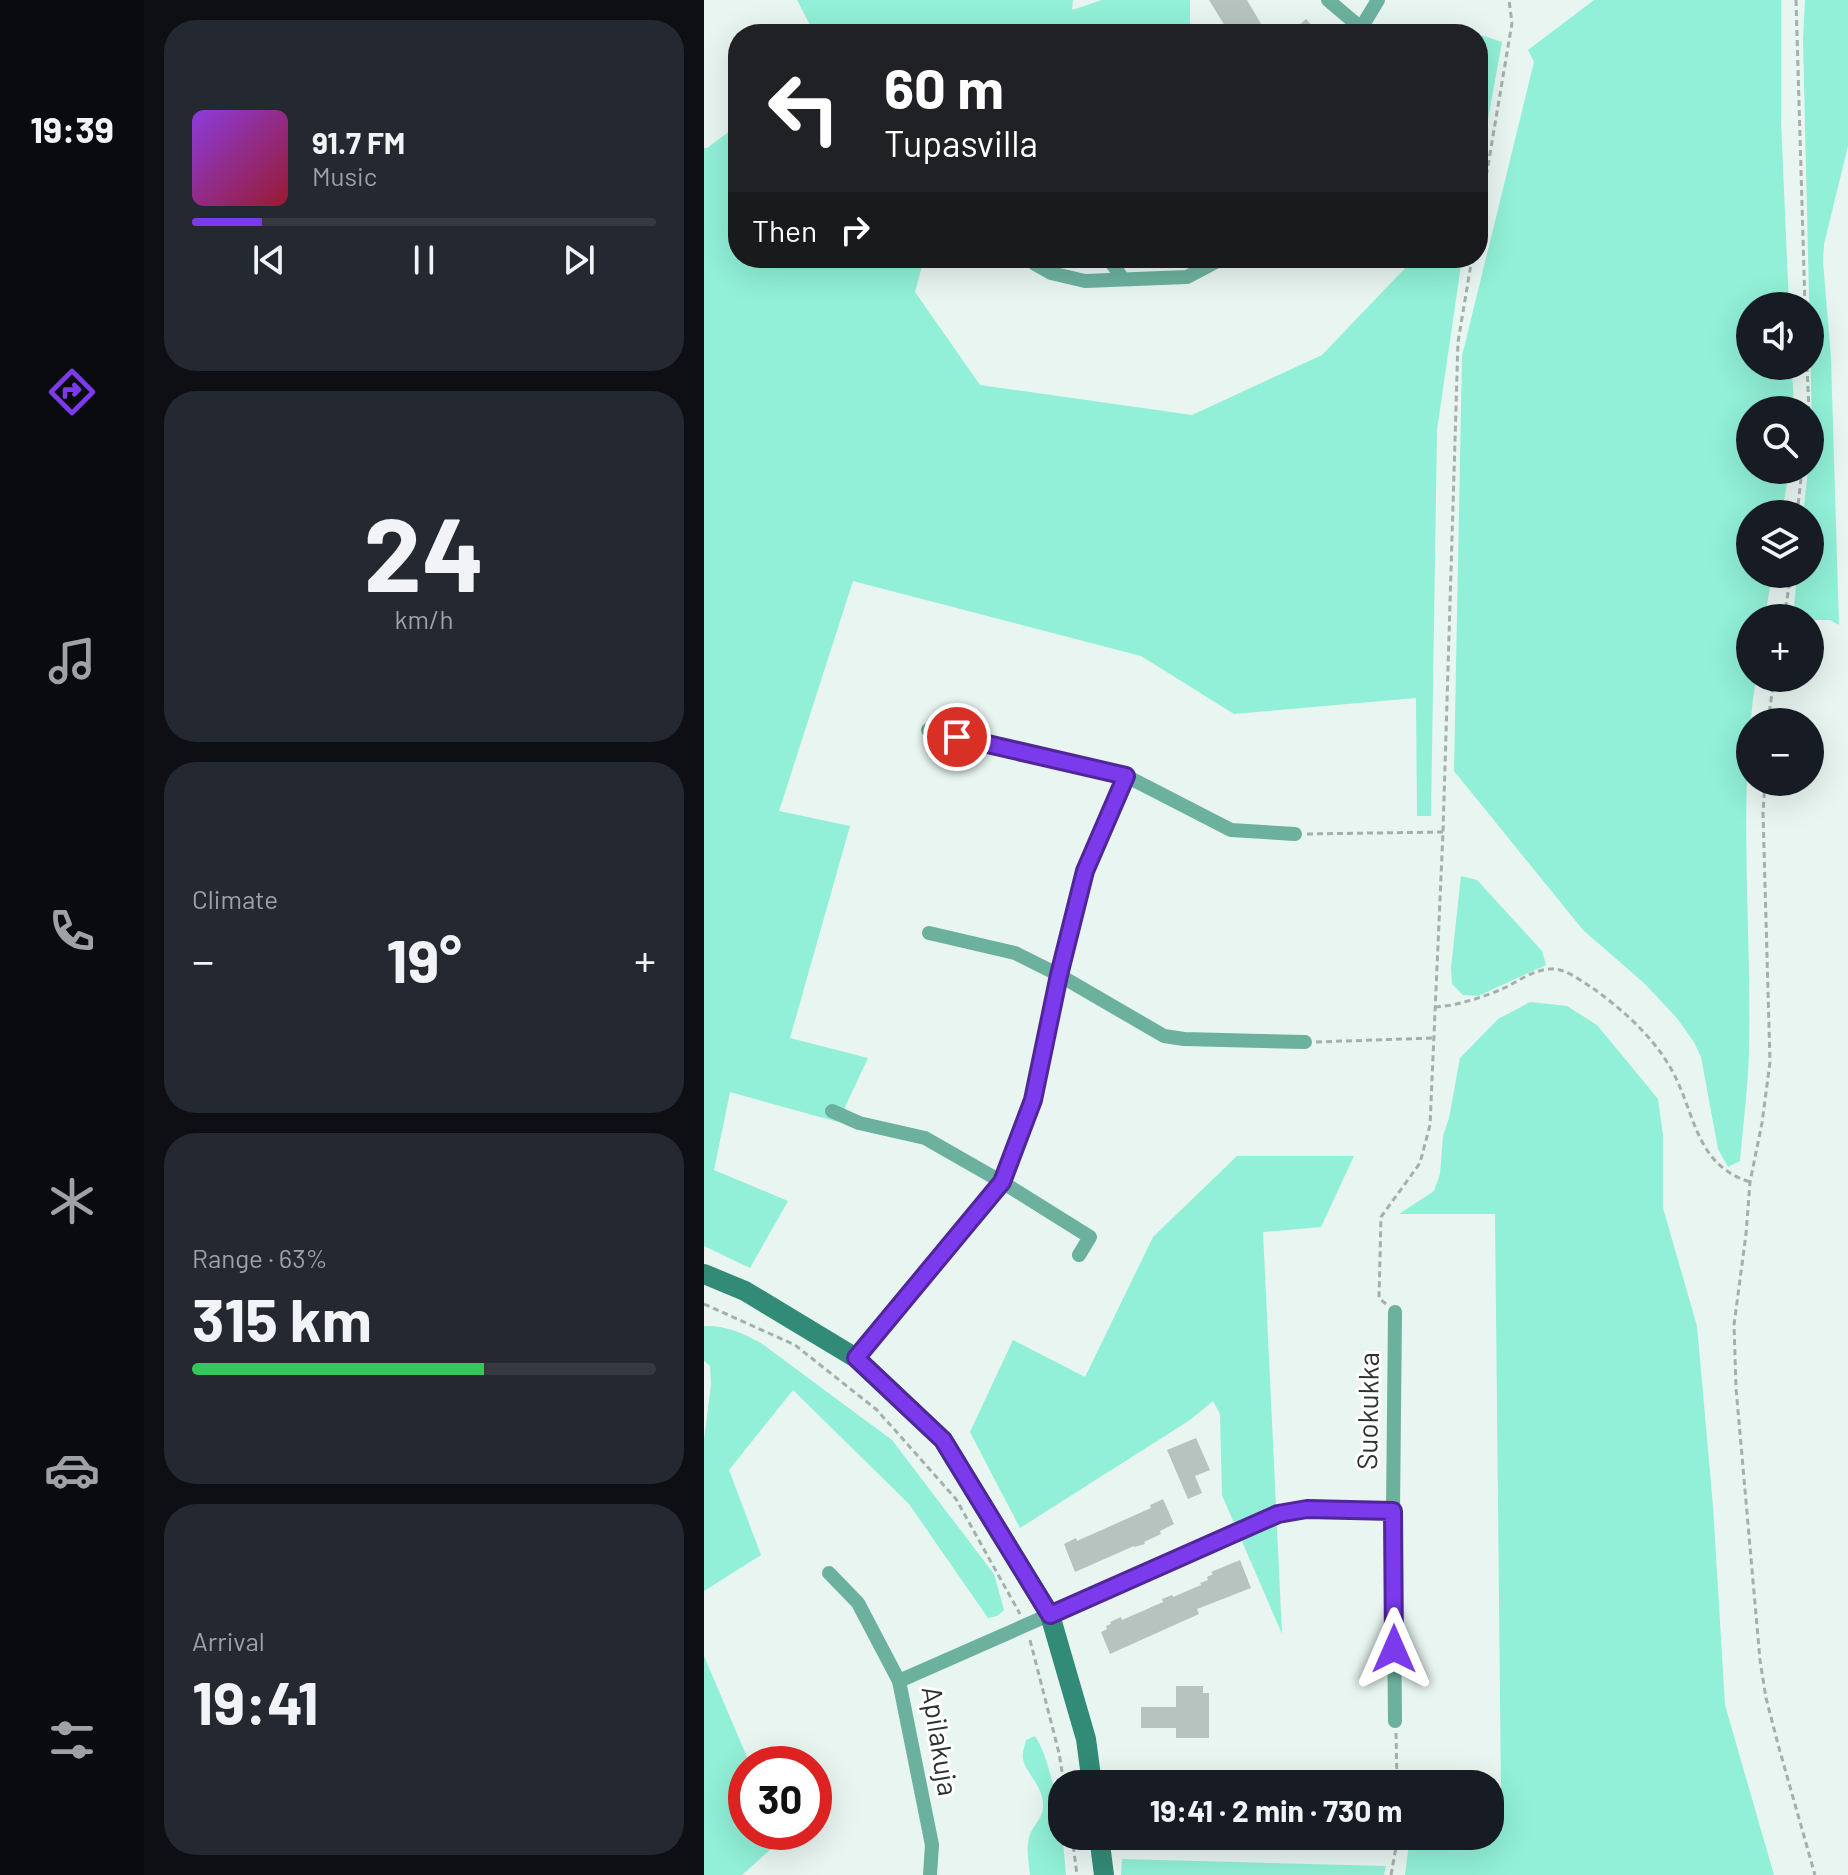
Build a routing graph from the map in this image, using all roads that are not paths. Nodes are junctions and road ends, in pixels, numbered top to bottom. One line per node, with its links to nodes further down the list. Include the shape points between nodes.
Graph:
1 (1328, 0): 3 (street)
2 (1378, 0): 4 (street)
3 (1353, 24)
4 (1364, 24)
5 (1042, 268): 8 (street, via 1085,281)
6 (1115, 268): 8 (street)
7 (1204, 268): 8 (street, via 1187,277)
8 (1123, 279)
9 (928, 730): 10 (street)
10 (1126, 776): 11 (street, via 1231,830); 13 (street, via 1085,871)
11 (1295, 834)
12 (929, 933): 13 (street, via 1015,953)
13 (1059, 975): 14 (street, via 1164,1036); 16 (street, via 1033,1100)
14 (1305, 1042)
15 (832, 1111): 16 (street, via 925,1138)
16 (1002, 1182): 17 (street, via 1090,1237); 20 (street)
17 (1079, 1255)
18 (704, 1274): 20 (street, via 745,1291)
19 (1395, 1312): 21 (street, Suokukka)
20 (856, 1358): 23 (street, via 943,1440)
21 (1393, 1511): 23 (street, Apilakuja, via 1307,1509 1278,1514); 25 (street, Suokukka)
22 (829, 1573): 24 (street, via 858,1603)
23 (1050, 1615): 24 (street, Apilakuja); 26 (street)
24 (899, 1681): 28 (street, Apilakuja, via 932,1845)
25 (1395, 1721)
26 (1090, 1770)
27 (1101, 1850): 29 (street)
28 (930, 1875)
29 (1104, 1875)

